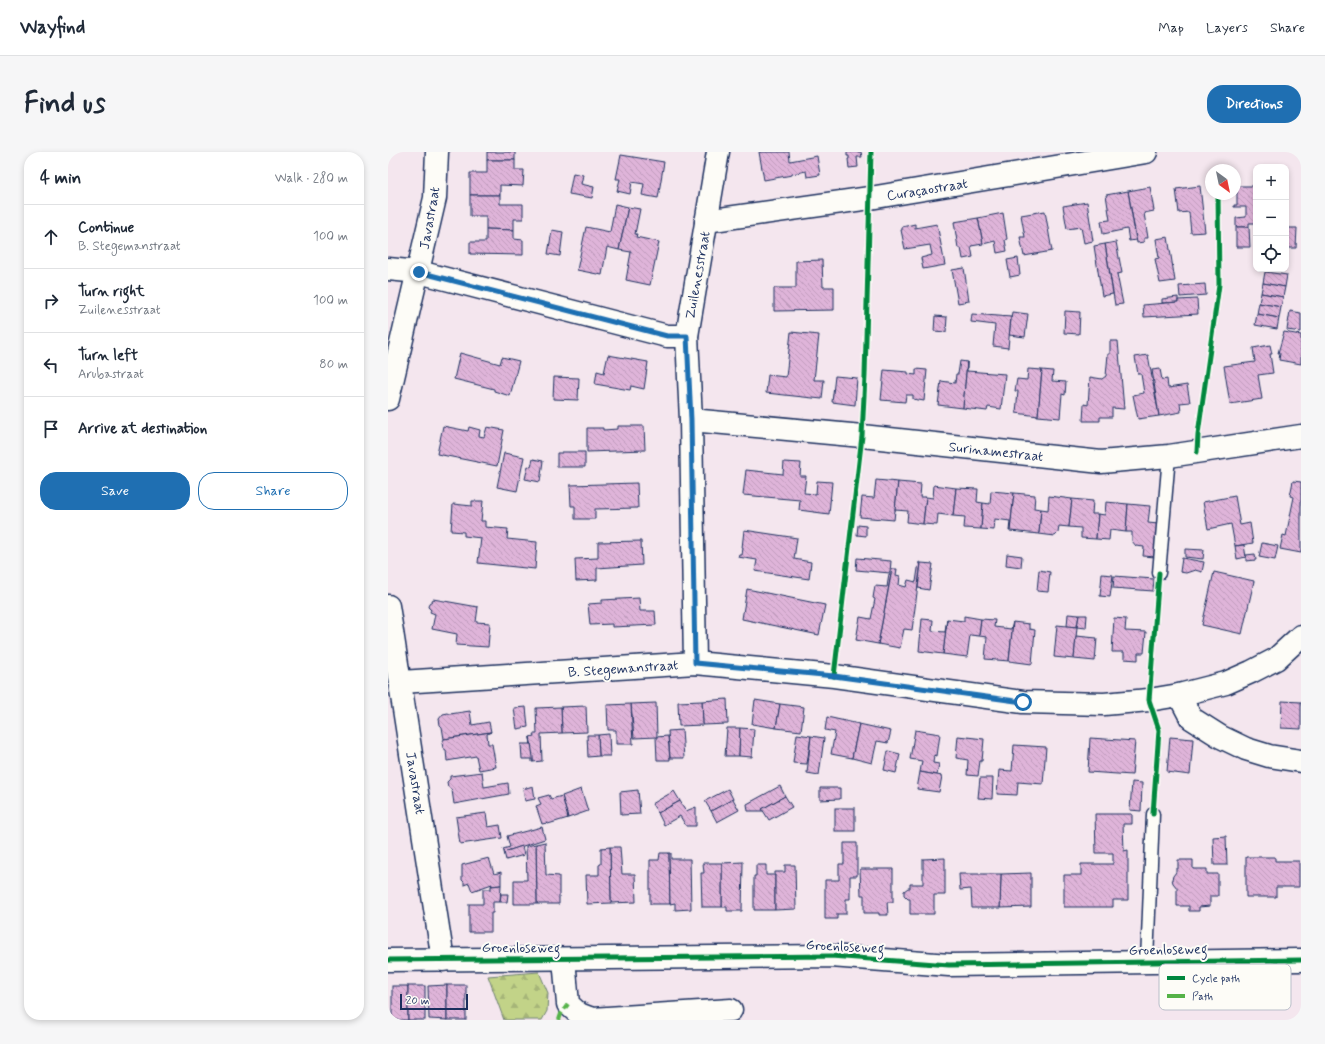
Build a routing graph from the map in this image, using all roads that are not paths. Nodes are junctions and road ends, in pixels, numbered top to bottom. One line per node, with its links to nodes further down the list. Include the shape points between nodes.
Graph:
1 (437, 152): 6 (street, Javastraat, via 435,198)
2 (718, 152): 4 (street, Zuilenesstraat)
3 (1146, 152): 4 (street, Curaçaostraat, via 870,198)
4 (706, 221): 7 (street, Zuilenesstraat)
5 (388, 269): 6 (street)
6 (419, 272): 7 (street, via 667,336); 8 (street, Javastraat)
7 (687, 336): 9 (street, Zuilenesstraat)
8 (388, 399)
9 (691, 420): 11 (street, Surinamestraat, via 1101,462); 15 (street, Zuilenesstraat)
10 (1301, 436): 11 (street, Surinamestraat)
11 (1169, 456): 12 (lane)
12 (1159, 573)
13 (388, 606): 16 (street, Javastraat)
14 (1301, 636): 17 (street, B. Stegemanstraat, via 1276,659 1251,672 1226,683)
15 (695, 663): 16 (street, B. Stegemanstraat); 17 (street, B. Stegemanstraat, via 834,676 1023,702 1104,704)
16 (400, 682): 22 (street, Javastraat)
17 (1179, 695): 18 (street, via 1191,718 1221,738 1269,756)
18 (1301, 761)
19 (1153, 814): 24 (lane)
20 (564, 959): 22 (street, Groenloseweg); 24 (street, Groenloseweg, via 831,956 949,965); 25 (street, Groenloseweg, via 568,1004 578,1014 592,1019)
21 (388, 960): 22 (street, Groenloseweg)
22 (443, 960)
23 (1301, 960): 24 (street, Groenloseweg)
24 (1147, 961)
25 (731, 1010)

